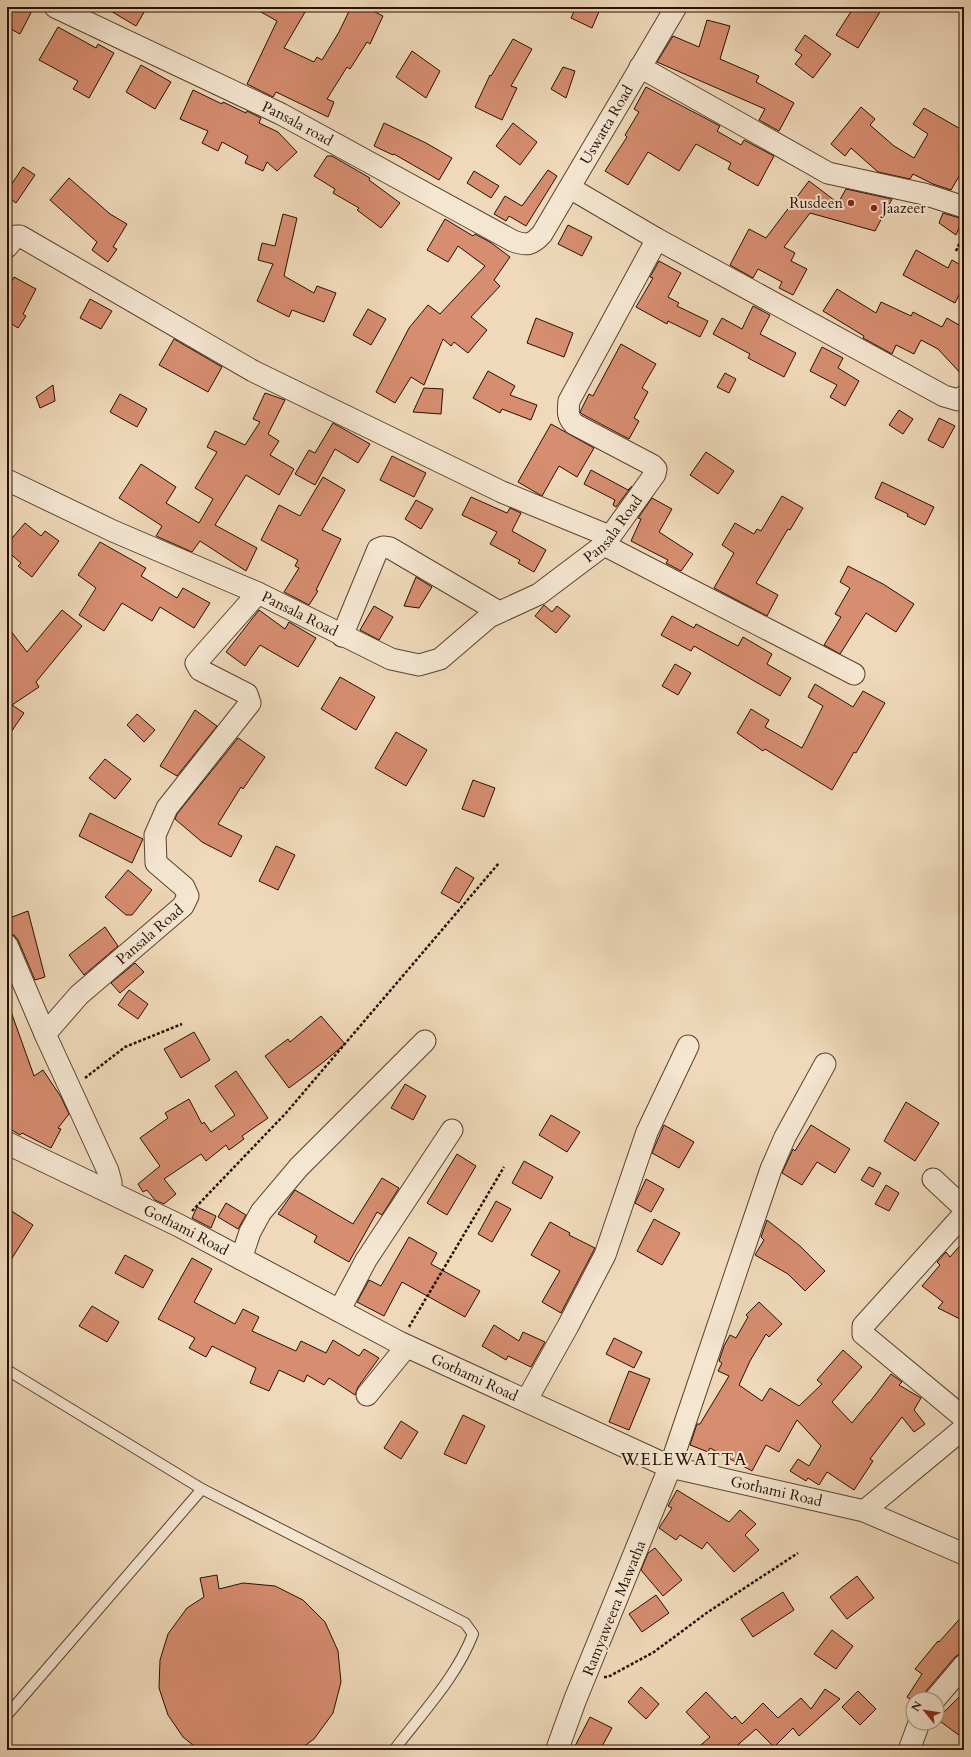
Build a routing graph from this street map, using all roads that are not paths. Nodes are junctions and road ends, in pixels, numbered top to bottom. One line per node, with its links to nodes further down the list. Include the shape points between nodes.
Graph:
1 (55, 7): 7 (street, Pansala road, via 281,114 513,241 524,245)
2 (676, 7): 3 (street, Uswatta Road)
3 (640, 68): 4 (street, Uswatta Road); 5 (street, via 828,173 924,194)
4 (570, 188): 6 (street); 7 (street, Uswatta Road)
5 (964, 207)
6 (657, 239): 9 (street, via 944,396 958,400); 11 (street, Pansala Road, via 569,401 568,412 574,424 656,469 655,474)
7 (535, 242)
8 (7, 247): 11 (street, via 16,236 20,236 253,371)
9 (964, 396)
10 (7, 480): 12 (street, via 113,531)
11 (606, 541): 13 (street, Pansala Road, via 539,594); 15 (street)
12 (258, 593): 14 (street, Pansala Road); 17 (street, Pansala Road, via 196,663 200,670 246,694 250,703 167,808 155,835 156,863 184,887 188,896 183,906 79,996)
13 (500, 612): 14 (street, Pansala Road, via 489,617 440,659 419,665 391,659); 14 (street, via 390,548 383,547 378,549)
14 (342, 636)
15 (854, 674)
16 (7, 945): 17 (street)
17 (44, 1034): 24 (street, via 108,1171 112,1182)
18 (425, 1041): 27 (street, via 299,1167 261,1212 250,1232)
19 (688, 1046): 32 (street, via 647,1132 605,1255)
20 (825, 1064): 35 (street, via 785,1137 772,1169)
21 (452, 1130): 28 (street, via 366,1260)
22 (7, 1142): 24 (street, Gothami Road)
23 (933, 1179): 25 (street)
24 (111, 1192): 27 (street, Gothami Road)
25 (964, 1210)
26 (964, 1214): 33 (street, via 863,1326 863,1334)
27 (242, 1259): 28 (street, Gothami Road)
28 (339, 1311): 29 (street, Gothami Road)
29 (404, 1344): 31 (street); 32 (street, Gothami Road)
30 (7, 1370): 36 (lane)
31 (367, 1395)
32 (526, 1401): 35 (street, Gothami Road)
33 (964, 1418)
34 (964, 1428): 37 (street)
35 (670, 1467): 37 (street, Gothami Road); 44 (street, Ramyaweera Mawatha)
36 (202, 1489): 41 (lane); 43 (lane, via 465,1623 473,1634 467,1649 450,1678)
37 (864, 1511): 38 (street, Gothami Road)
38 (964, 1554)
39 (964, 1665): 40 (street)
40 (942, 1691)
41 (7, 1716)
42 (916, 1731): 45 (street)
43 (394, 1750)
44 (557, 1750)
45 (908, 1750)

